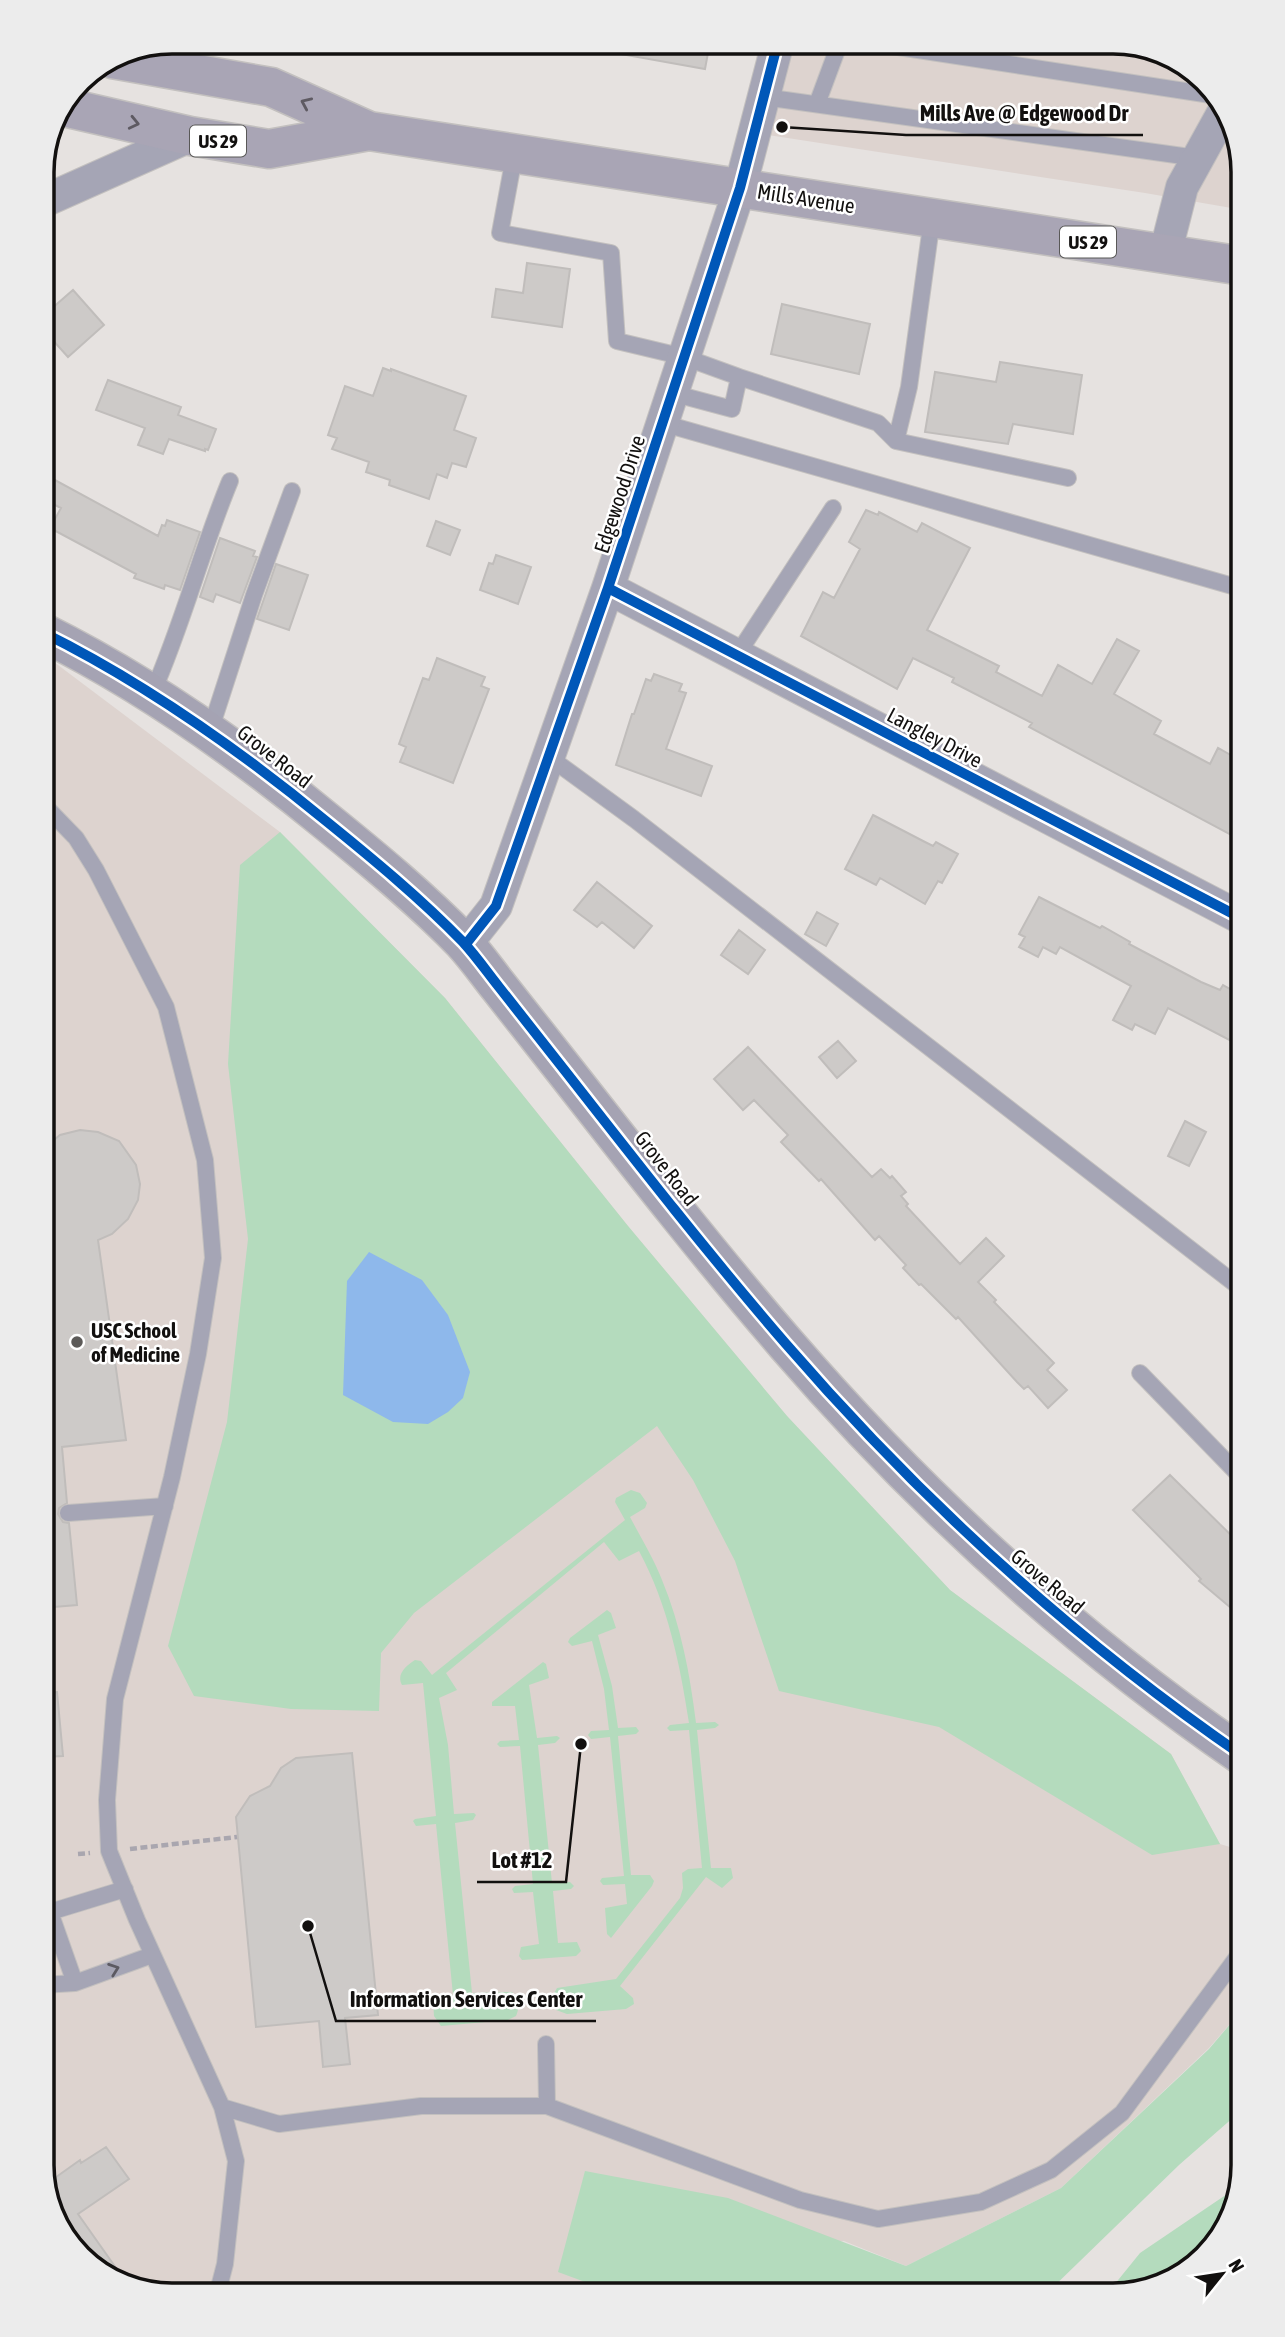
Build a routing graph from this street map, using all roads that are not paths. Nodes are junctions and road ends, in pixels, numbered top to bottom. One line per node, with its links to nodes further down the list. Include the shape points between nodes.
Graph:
1 (775, 55): 6 (street, Edgewood Drive)
2 (835, 55): 7 (lane)
3 (949, 55): 5 (lane)
4 (131, 61): 10 (main road, Mills Avenue / US 29, one-way to 4, via 271,87)
5 (1200, 93)
6 (764, 97): 7 (lane); 14 (street, Edgewood Drive)
7 (817, 104): 13 (lane)
8 (73, 109): 11 (main road, Mills Avenue / US 29, one-way to 11)
9 (1219, 120): 13 (street)
10 (369, 131): 11 (main road, Mills Avenue / US 29, via 269,149); 12 (main road, Mills Avenue / US 29)
11 (190, 136): 15 (street)
12 (514, 152): 14 (main road, Mills Avenue / US 29); 19 (lane, via 500,233 611,253 617,341)
13 (1197, 158): 17 (street, via 1182,187)
14 (740, 188): 16 (main road, Mills Avenue / US 29); 19 (street, Edgewood Drive)
15 (55, 196)
16 (932, 219): 17 (main road, Mills Avenue / US 29); 23 (lane, via 909,387)
17 (1165, 254): 18 (main road, Mills Avenue / US 29)
18 (1231, 265)
19 (684, 357): 20 (lane); 21 (street, Edgewood Drive)
20 (739, 377): 21 (lane, via 732,409); 23 (lane, via 878,423)
21 (672, 393): 22 (street, Edgewood Drive)
22 (662, 423): 28 (lane); 29 (street, Edgewood Drive)
23 (896, 441): 24 (lane)
24 (1068, 478)
25 (230, 481): 32 (lane, via 190,587 175,642)
26 (292, 491): 33 (lane)
27 (833, 508): 31 (lane)
28 (1231, 586)
29 (608, 588): 31 (street, Langley Drive); 34 (street, Edgewood Drive)
30 (55, 639): 32 (main road, Grove Road)
31 (737, 655): 36 (street, Langley Drive)
32 (152, 694): 33 (main road, Grove Road)
33 (210, 731): 37 (main road, Grove Road, via 385,869)
34 (549, 757): 37 (street, Edgewood Drive, via 496,906); 38 (lane)
35 (55, 816): 41 (lane, via 96,870 166,1007 205,1160 212,1258 198,1354)
36 (1231, 913)
37 (466, 944): 43 (main road, Grove Road, via 680,1217 884,1452 1013,1576 1094,1645)
38 (1231, 1276)
39 (1140, 1373): 40 (lane)
40 (1231, 1462)
41 (165, 1506): 42 (lane); 44 (lane, via 115,1699 107,1800 109,1852)
42 (68, 1513)
43 (1231, 1748)
44 (125, 1889): 45 (lane); 47 (lane)
45 (54, 1910)
46 (54, 1932): 49 (lane)
47 (152, 1955): 49 (lane, one-way to 47); 53 (lane)
48 (1231, 1965): 52 (lane, via 1122,2113 1051,2170 981,2202 878,2219 800,2200)
49 (75, 1983): 50 (lane)
50 (54, 1984)
51 (546, 2044): 52 (lane)
52 (547, 2106): 53 (lane, via 421,2106 279,2124)
53 (222, 2107): 54 (lane, via 236,2161)
54 (220, 2282)

